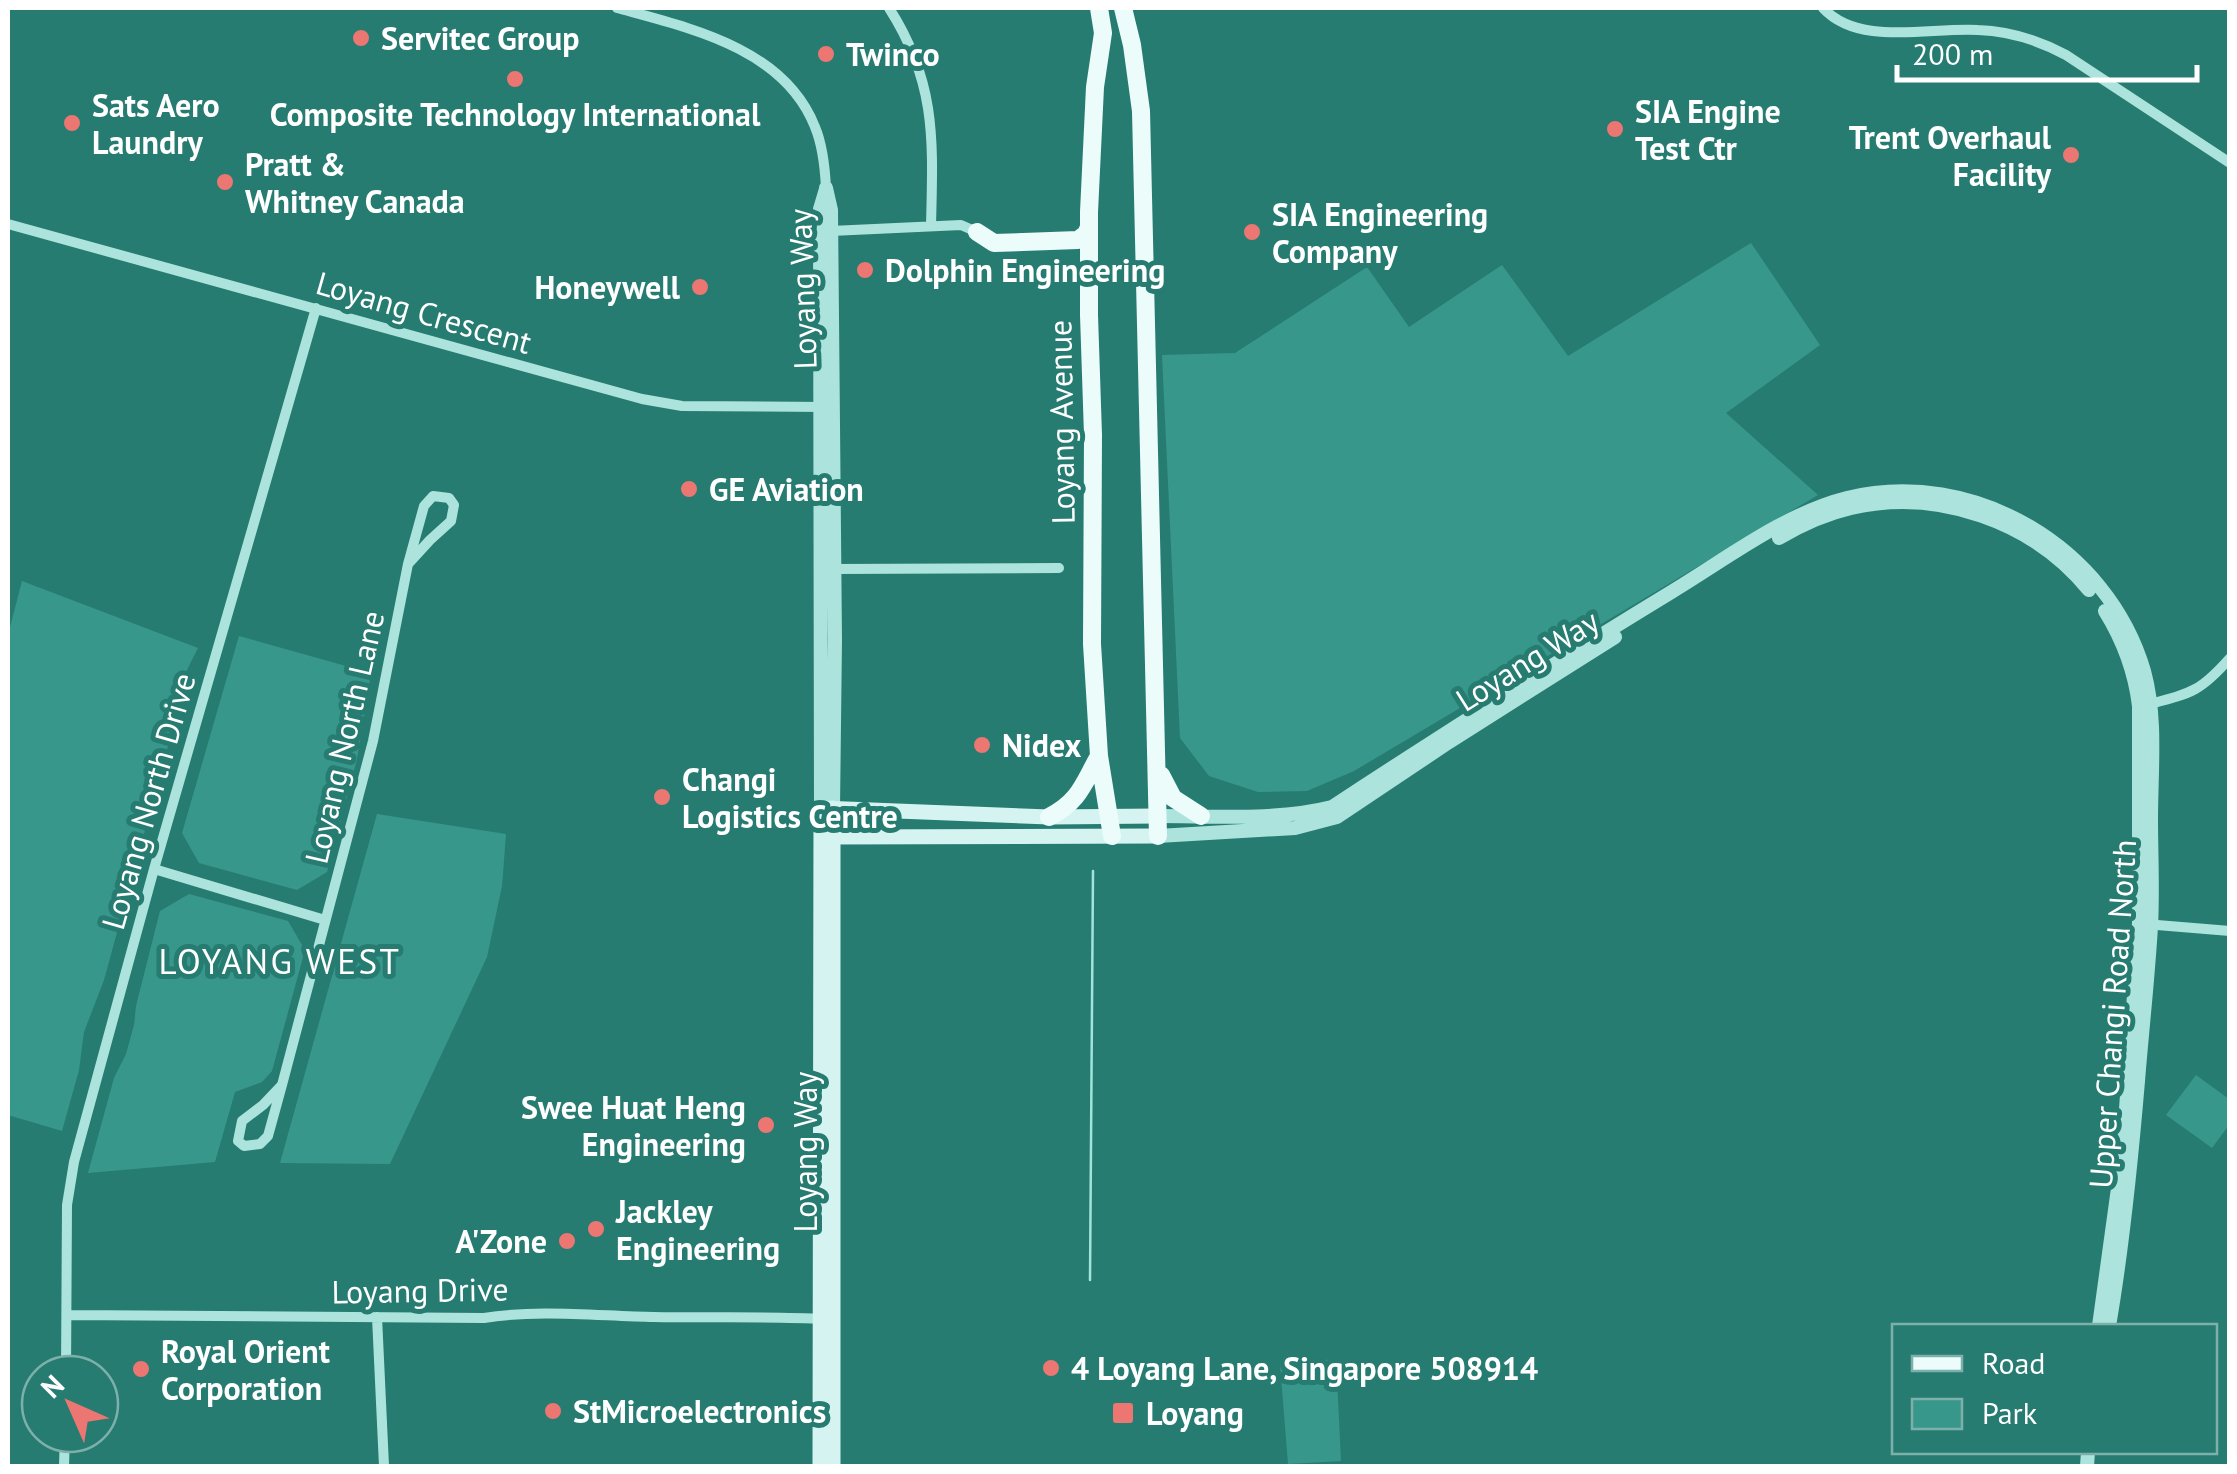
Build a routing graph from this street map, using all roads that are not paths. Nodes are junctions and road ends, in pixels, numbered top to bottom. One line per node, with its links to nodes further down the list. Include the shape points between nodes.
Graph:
1 (617, 8): 7 (street, Loyang Way, via 722,42 778,74 816,130)
2 (889, 8): 9 (street, via 909,41 931,118)
3 (1099, 8): 10 (main road, Loyang Avenue, via 1103,33)
4 (1123, 8): 22 (main road, via 1141,112)
5 (1823, 8): 6 (street, via 1839,22 1872,32 1979,30 2043,43)
6 (2230, 163)
7 (826, 188): 12 (street, Loyang Way); 12 (street, Loyang Way, via 820,216)
8 (8, 224): 13 (street, Loyang Crescent)
9 (931, 226): 11 (street, via 962,225); 12 (street)
10 (1089, 227): 11 (main road, via 1078,240 994,243); 21 (main road, Loyang Avenue)
11 (977, 232)
12 (826, 237): 14 (street, Loyang Way)
13 (316, 308): 14 (street, Loyang Crescent, via 642,399 682,406); 31 (street, Loyang North Drive)
14 (827, 407): 17 (street, Loyang Way)
15 (408, 564): 15 (street, Loyang North Lane, via 424,506 433,496 449,498 451,521); 32 (street, Loyang North Lane, via 373,741)
16 (1059, 568): 17 (street)
17 (828, 574): 23 (street, Loyang Way)
18 (2230, 658): 20 (street, via 2197,690)
19 (2147, 684): 20 (street, Upper Changi Road North); 26 (street, Loyang Way, via 2116,610 2046,535 1958,498 1866,494 1817,508 1771,532 1332,807)
20 (2144, 705): 29 (street, Loyang Way, via 2108,615 2042,546 1956,508 1874,504 1830,514 1764,545 1337,816 1294,828); 33 (street, Upper Changi Road North)
21 (1099, 756): 24 (main road, Loyang Avenue); 27 (main road, via 1078,796)
22 (1158, 765): 25 (main road); 26 (main road, via 1173,798)
23 (827, 808): 27 (main road, Loyang Way); 30 (main road, Loyang Way)
24 (1109, 815): 25 (main road, Loyang Way); 27 (main road, Loyang Way); 28 (main road, Loyang Avenue)
25 (1158, 816): 26 (street, Loyang Way); 29 (main road)
26 (1201, 816)
27 (1050, 817)
28 (1112, 836): 29 (main road, Loyang Way); 30 (main road, Loyang Way)
29 (1158, 836)
30 (827, 837): 38 (main road, Loyang Way)
31 (154, 868): 32 (street); 36 (street, Loyang North Drive, via 74,1162)
32 (325, 920): 35 (street, Loyang North Lane)
33 (2145, 924): 34 (street); 39 (street, Upper Changi Road North); 40 (street, Upper Changi Road North, via 2122,1251)
34 (2230, 931)
35 (282, 1085): 35 (street, Loyang North Lane, via 268,1136 244,1146 238,1141 242,1121)
36 (67, 1315): 37 (street, Loyang Drive); 41 (street)
37 (377, 1317): 38 (street, Loyang Drive); 42 (street)
38 (827, 1319): 43 (main road, Loyang Way); 44 (main road, Loyang Way)
39 (2099, 1324)
40 (2109, 1324)
41 (66, 1354)
42 (384, 1466)
43 (820, 1466)
44 (833, 1466)

